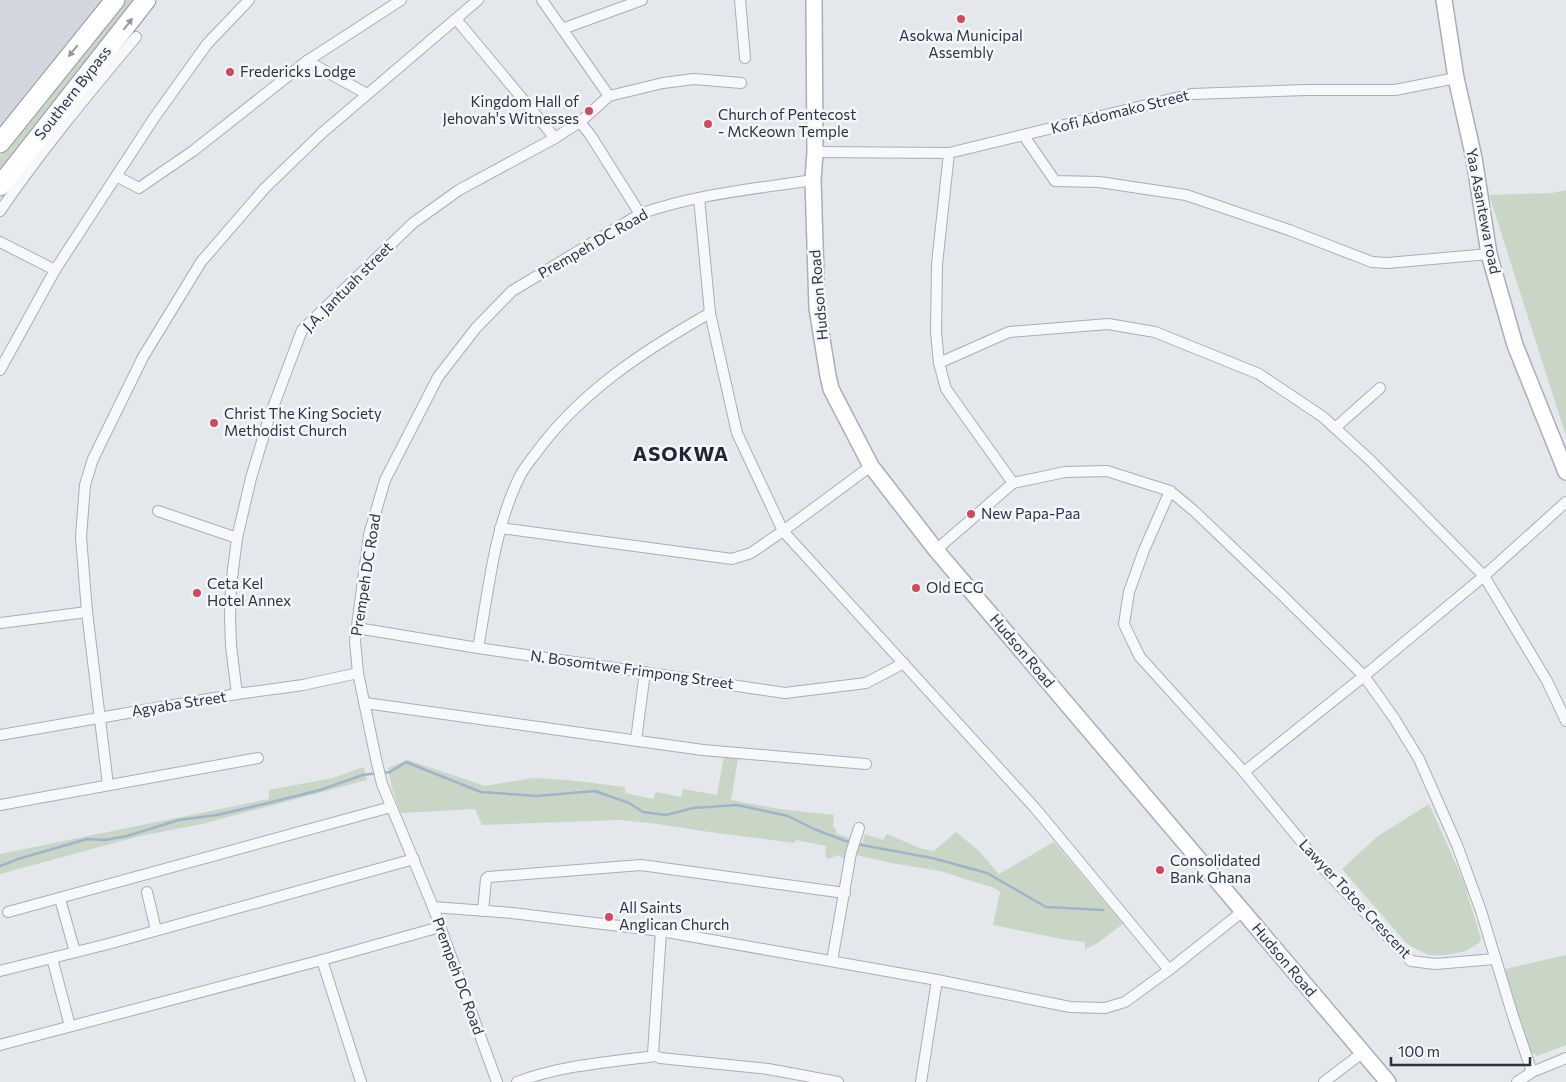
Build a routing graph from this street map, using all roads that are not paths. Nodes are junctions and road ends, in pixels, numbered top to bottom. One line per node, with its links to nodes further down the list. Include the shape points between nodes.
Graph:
1 (115, 0): 23 (highway, Southern Bypass, one-way to 23)
2 (146, 0): 28 (highway, Southern Bypass, one-way to 2)
3 (250, 0): 26 (street, via 208,44)
4 (401, 0): 15 (street)
5 (476, 0): 11 (street)
6 (542, 0): 12 (street)
7 (642, 0): 12 (street)
8 (740, 0): 14 (street)
9 (814, 0): 24 (street, Hudson Road)
10 (1444, 0): 16 (street, Yaa Asantewa road)
11 (456, 19): 18 (street); 22 (street)
12 (562, 29): 19 (street)
13 (136, 37): 30 (street)
14 (745, 58)
15 (308, 61): 18 (street); 26 (street, via 193,151 139,188)
16 (1456, 78): 21 (street, Kofi Adomako Street, via 1395,90 1192,94); 33 (street, Yaa Asantewa road, via 1474,158)
17 (741, 83): 19 (street, via 694,79)
18 (368, 94): 51 (street, via 264,188 201,262 143,357 93,459 85,485 81,537)
19 (609, 96): 20 (street, J.A. Jantuah street)
20 (580, 122): 22 (street, J.A. Jantuah street); 31 (street)
21 (1024, 136): 25 (street, Kofi Adomako Street); 33 (street, via 1054,182 1099,182 1186,195 1372,262)
22 (554, 138): 48 (street, J.A. Jantuah street, via 459,190 413,223 302,330 269,418)
23 (0, 143)
24 (815, 152): 25 (street, Kofi Adomako Street); 27 (street, Hudson Road)
25 (949, 153): 36 (street, via 937,264)
26 (116, 176): 34 (street)
27 (813, 180): 29 (street, Prempeh DC Road); 40 (street, Hudson Road, via 817,308 828,376 831,389)
28 (0, 186)
29 (698, 198): 31 (street, Prempeh DC Road); 35 (street)
30 (0, 212)
31 (640, 214): 53 (street, Prempeh DC Road, via 512,291 476,328 438,377 385,480 369,535)
32 (0, 242): 34 (street)
33 (1489, 254): 41 (street, Yaa Asantewa road, via 1515,344)
34 (55, 270): 37 (street)
35 (710, 313): 46 (street, via 656,344 587,396 550,433 519,477); 47 (street, via 737,433)
36 (939, 363): 39 (street, via 1009,332 1108,324 1154,332 1259,374); 42 (street, via 946,389)
37 (0, 370)
38 (1380, 388): 39 (street)
39 (1335, 428): 50 (street)
40 (871, 466): 47 (street); 49 (street, Hudson Road)
41 (1566, 472)
42 (1013, 483): 43 (street, via 1065,472 1108,471); 49 (street)
43 (1170, 491): 58 (street, via 1275,587); 67 (street, Lawyer Totoe Crescent, via 1135,575 1124,624 1140,656)
44 (1566, 502): 50 (street)
45 (158, 511): 48 (street)
46 (500, 528): 47 (street, via 732,560 751,553); 54 (street)
47 (784, 532): 55 (street)
48 (237, 538): 59 (street, J.A. Jantuah street, via 230,617)
49 (936, 550): 78 (street, Hudson Road)
50 (1484, 576): 58 (street); 62 (street, via 1547,681)
51 (87, 612): 52 (street); 61 (street)
52 (0, 622)
53 (357, 628): 54 (street, N. Bosomtwe Frimpong Street); 56 (street, Prempeh DC Road)
54 (478, 648): 57 (street, N. Bosomtwe Frimpong Street)
55 (904, 663): 57 (street, N. Bosomtwe Frimpong Street, via 866,683 785,693); 88 (street, via 1035,808)
56 (358, 672): 59 (street, Agyaba Street, via 303,685); 60 (street, Prempeh DC Road)
57 (646, 672): 64 (street)
58 (1364, 676): 67 (street); 85 (street, via 1418,759 1456,845)
59 (238, 694): 61 (street, Agyaba Street)
60 (365, 703): 64 (street); 70 (street, Prempeh DC Road, via 382,784)
61 (101, 717): 63 (street, Agyaba Street); 68 (street)
62 (1566, 721)
63 (0, 735)
64 (636, 740): 66 (street, via 703,750)
65 (258, 758): 68 (street)
66 (866, 764)
67 (1244, 772): 85 (street, Lawyer Totoe Crescent, via 1324,869 1411,961 1435,964)
68 (108, 786): 69 (street)
69 (0, 805)
70 (391, 807): 72 (street, Prempeh DC Road); 75 (street)
71 (859, 828): 74 (street, via 851,853)
72 (414, 859): 76 (street, Prempeh DC Road); 81 (street)
73 (147, 892): 81 (street)
74 (845, 893): 77 (street, via 641,865 488,877); 87 (street)
75 (60, 899): 79 (street); 83 (street)
76 (433, 907): 77 (street); 80 (street, Prempeh DC Road)
77 (482, 911): 82 (street)
78 (1243, 911): 88 (street); 93 (street, Hudson Road)
79 (8, 912)
80 (440, 927): 86 (street); 98 (street, Prempeh DC Road)
81 (156, 930): 83 (street)
82 (661, 931): 87 (street); 94 (street, via 653,1054)
83 (75, 952): 84 (street)
84 (52, 958): 89 (street); 91 (street)
85 (1495, 959): 96 (street)
86 (322, 960): 91 (street); 97 (street)
87 (832, 961): 90 (street)
88 (1169, 970): 90 (street, via 1125,1002 1105,1008 1070,1007)
89 (0, 972)
90 (937, 980): 101 (street)
91 (70, 1026): 92 (street)
92 (0, 1045)
93 (1362, 1052): 102 (street); 103 (street, Hudson Road)
94 (656, 1056): 99 (street, via 561,1069); 100 (street, via 768,1069)
95 (1566, 1058): 96 (street)
96 (1532, 1072): 104 (street)
97 (361, 1082)
98 (497, 1082)
99 (517, 1082)
100 (838, 1082)
101 (921, 1082)
102 (1324, 1082)
103 (1388, 1082)
104 (1516, 1082)

